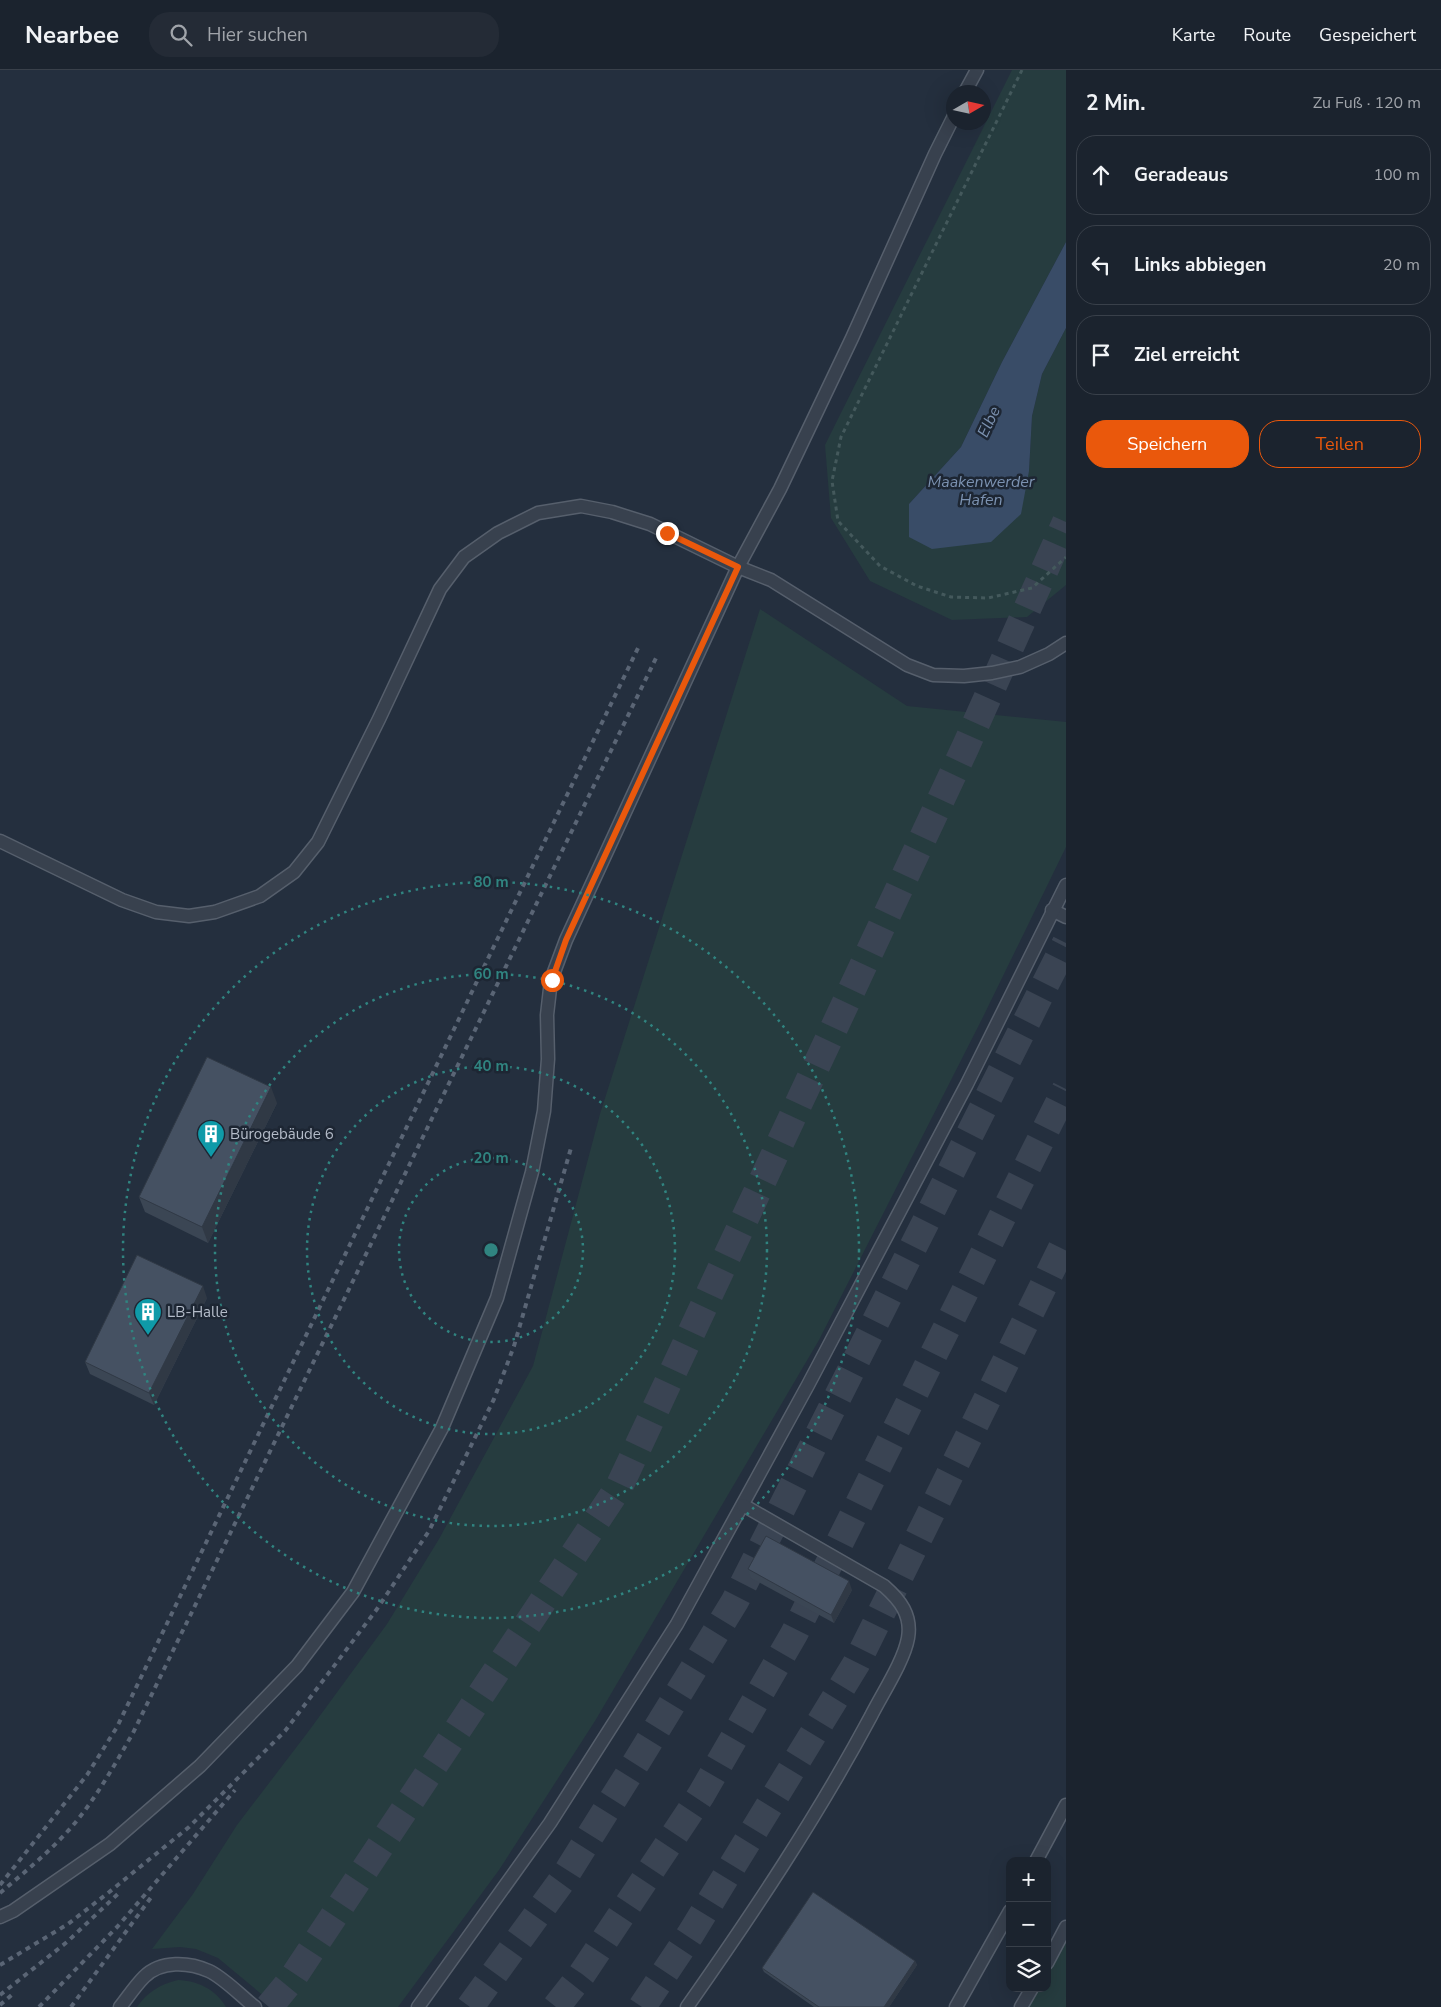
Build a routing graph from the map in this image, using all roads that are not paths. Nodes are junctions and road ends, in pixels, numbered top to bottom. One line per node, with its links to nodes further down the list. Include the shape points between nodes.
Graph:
1 (976, 70): 2 (lane)
2 (968, 85)
3 (947, 130): 4 (lane, via 780,489)
4 (738, 567): 5 (lane, via 771,580 907,665 933,675 964,676 1020,667); 6 (lane, via 650,524 581,506 538,513 498,533 464,557 440,589 318,842 294,872 260,896 215,912 189,916 156,912 122,900); 13 (lane, via 566,940 552,980 547,1015 544,1111 532,1172 497,1298 442,1428 353,1592 297,1666 200,1766 110,1844)
5 (1066, 643)
6 (0, 841)
7 (1066, 885): 8 (lane)
8 (1052, 910): 9 (lane); 10 (lane, via 967,1084)
9 (1066, 917)
10 (743, 1504): 20 (lane, via 677,1624 550,1823); 21 (lane, via 884,1586 899,1599 905,1610 909,1622 908,1638 897,1666 842,1770 744,1926)
11 (1066, 1805): 12 (lane)
12 (1038, 1857)
13 (0, 1917)
14 (1006, 1918): 22 (lane)
15 (1066, 1927): 16 (lane)
16 (1051, 1956)
17 (1030, 1992): 23 (lane)
18 (120, 2007): 19 (lane, via 145,1975 158,1967 172,1964 191,1965 210,1972)
19 (255, 2007)
20 (418, 2007)
21 (687, 2007)
22 (956, 2007)
23 (1021, 2007)

